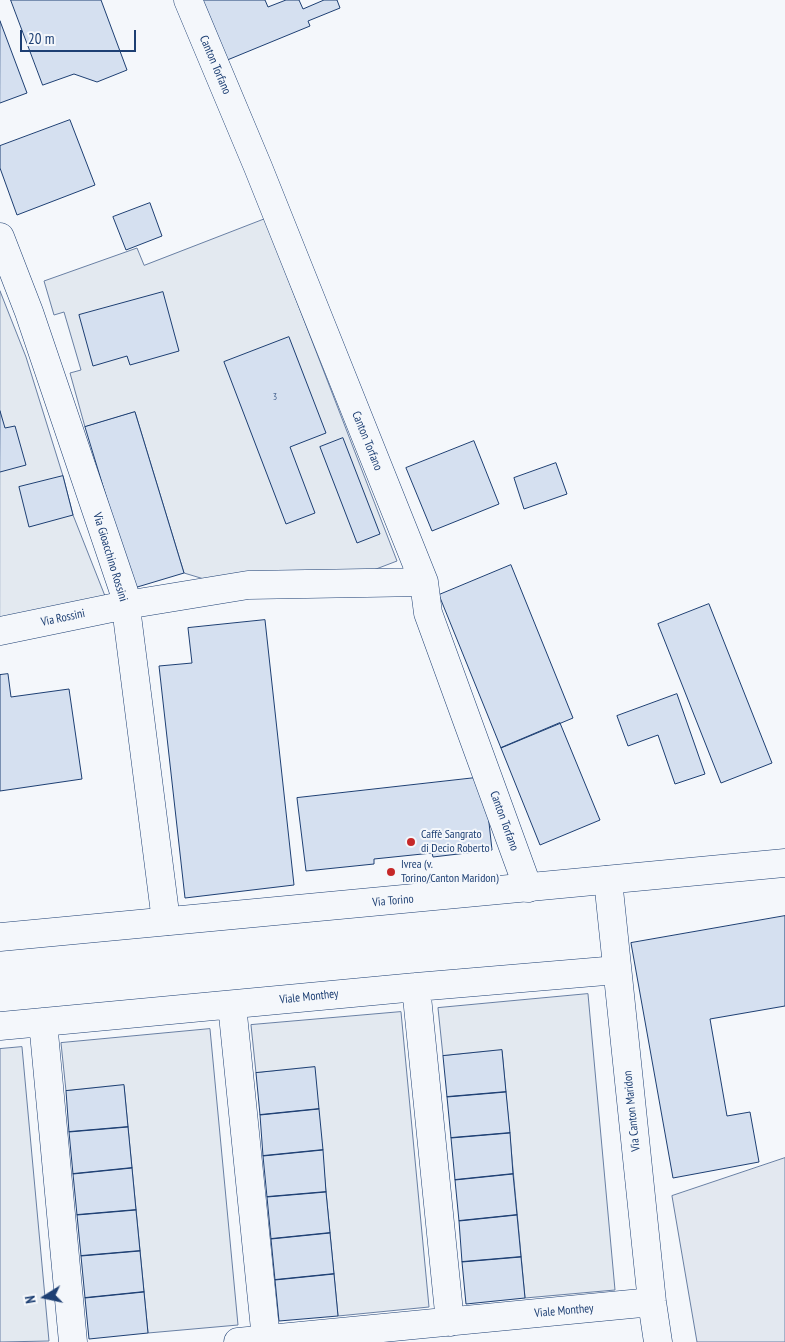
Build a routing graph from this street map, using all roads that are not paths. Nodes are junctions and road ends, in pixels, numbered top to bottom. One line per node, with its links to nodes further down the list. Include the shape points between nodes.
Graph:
1 (188, 0): 3 (street, Canton Torfano)
2 (0, 237): 4 (street, Via Gioacchino Rossini, via 29,312)
3 (424, 582): 4 (street, Via Rossini, via 248,585); 8 (street, Canton Torfano, via 428,613)
4 (126, 605): 5 (street, Via Rossini); 9 (street, Via Gioacchino Rossini)
5 (0, 631)
6 (785, 863): 7 (street, Via Torino)
7 (608, 880): 8 (street, Via Torino); 11 (street, Via Canton Maridon)
8 (528, 888): 9 (street, Via Torino)
9 (166, 920): 10 (street, Via Torino)
10 (0, 937)
11 (618, 970): 12 (street, Viale Monthey); 16 (street, Via Canton Maridon)
12 (416, 987): 13 (street, Viale Monthey); 17 (street)
13 (232, 1005): 14 (street, Viale Monthey); 18 (street)
14 (43, 1022): 15 (street, Viale Monthey); 19 (street)
15 (0, 1026)
16 (652, 1302): 17 (street, Viale Monthey); 21 (street, Via Canton Maridon)
17 (450, 1322): 18 (street, Viale Monthey)
18 (266, 1339): 20 (street, Viale Monthey)
19 (73, 1342)
20 (238, 1342)
21 (658, 1342)

